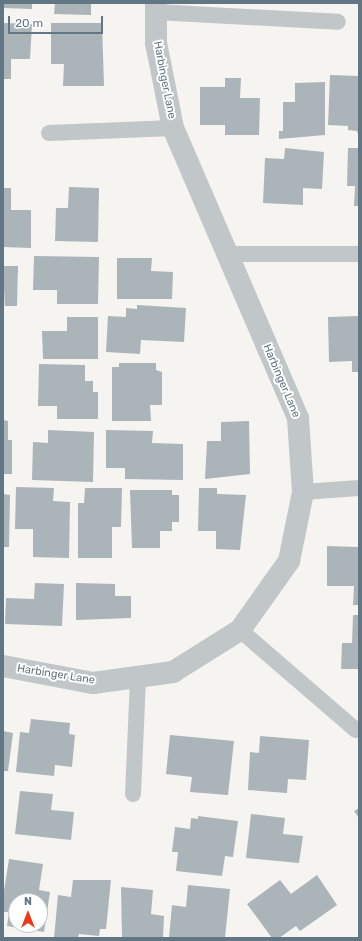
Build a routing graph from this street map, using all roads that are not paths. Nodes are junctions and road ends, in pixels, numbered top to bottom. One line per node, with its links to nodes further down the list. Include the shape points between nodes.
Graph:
1 (156, 7): 2 (lane); 3 (street, Harbinger Lane, via 156,43)
2 (338, 22)
3 (173, 128): 4 (lane); 5 (street, Harbinger Lane)
4 (49, 133)
5 (227, 254): 6 (lane); 8 (street, Harbinger Lane, via 298,418)
6 (359, 254)
7 (359, 488): 8 (lane)
8 (303, 492): 9 (street, Harbinger Lane, via 289,561)
9 (240, 630): 11 (street, Harbinger Lane, via 173,672); 12 (lane)
10 (3, 666): 11 (street, Harbinger Lane, via 93,683)
11 (138, 678): 13 (lane)
12 (356, 730)
13 (133, 794)

